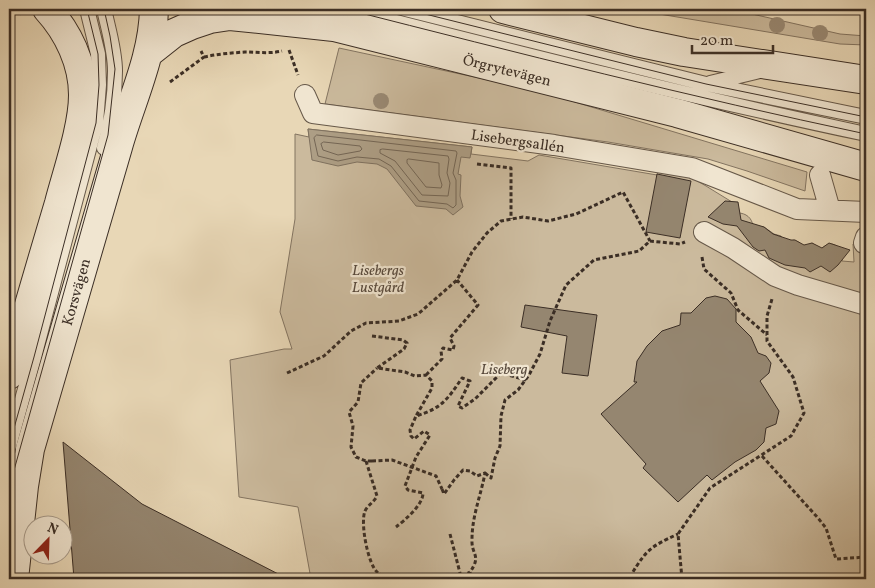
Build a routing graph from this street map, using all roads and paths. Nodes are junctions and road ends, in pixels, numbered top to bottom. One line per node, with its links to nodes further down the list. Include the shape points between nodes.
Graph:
1 (47, 9): 20 (main road, Korsvägen, via 60,23 80,69)
2 (87, 9): 20 (lane, via 98,54 99,85 96,123)
3 (104, 9): 22 (lane, via 115,69)
4 (154, 9): 10 (main road, Korsvägen)
5 (345, 9): 13 (lane)
6 (405, 9): 15 (lane)
7 (504, 9): 12 (main road, via 636,42)
8 (192, 25): 10 (main road, Örgrytevägen); 11 (path); 18 (main road, Örgrytevägen, via 230,16 334,27)
9 (288, 47): 11 (path, via 265,53)
10 (150, 52): 22 (main road, Korsvägen)
11 (204, 57): 16 (path)
12 (775, 67): 14 (main road); 15 (lane)
13 (615, 78): 18 (lane); 21 (lane)
14 (866, 80)
15 (706, 84): 19 (lane)
16 (168, 86)
17 (306, 95): 26 (street, Lisebergsallén, via 313,113 692,168 729,187 797,208)
18 (677, 113): 24 (main road, Örgrytevägen)
19 (866, 117)
20 (85, 132): 36 (main road, Korsvägen, via 70,165)
21 (866, 134)
22 (113, 139): 36 (main road, Korsvägen)
23 (477, 164): 28 (path, via 511,168)
24 (866, 167)
25 (820, 175): 26 (street)
26 (830, 210): 27 (street)
27 (866, 212)
28 (511, 219): 30 (path, via 522,217 548,221 576,214 623,192); 32 (path, via 501,221 487,233)
29 (704, 232): 30 (path, via 680,244); 31 (street); 34 (path, via 701,241 704,269 731,293 738,310)
30 (650, 241): 40 (path, via 639,251 594,260 566,285 540,354)
31 (775, 276): 33 (street); 34 (path, via 767,316)
32 (457, 280): 38 (path, via 418,314 399,321 366,323 351,331 324,356); 39 (path, via 478,305 450,338 453,350 444,348 442,359)
33 (866, 305)
34 (767, 335): 43 (path, via 767,342 793,377 804,413 791,436)
35 (372, 336): 37 (path, via 407,342 404,349)
36 (32, 361): 42 (lane); 46 (lane); 53 (main road, Korsvägen, via 30,449)
37 (378, 368): 39 (path, via 415,376); 44 (path, via 361,383 358,402 349,412 353,426 351,448 356,457)
38 (287, 373)
39 (426, 375): 41 (path, via 432,381 432,388)
40 (526, 380): 41 (path, via 501,373 475,400 462,408 458,406 470,381 462,378 447,400 433,411); 45 (path, via 506,400 501,416 500,446 491,478)
41 (416, 416): 47 (path, via 411,436 414,438 424,431 430,435 416,457 405,486 408,490 423,493 423,498)
42 (9, 446)
43 (762, 456): 49 (path, via 710,488); 50 (path, via 826,528 836,559)
44 (366, 461): 45 (path, bridge, via 392,460 436,476 444,494 463,470 477,476); 54 (path, via 378,496 366,509 363,529 372,566 379,574)
45 (485, 473): 51 (path, via 472,540 476,563)
46 (9, 487)
47 (396, 527)
48 (450, 534): 52 (path)
49 (678, 534): 57 (path, via 645,552 631,574 614,579); 58 (path)
50 (866, 557)
51 (470, 572): 52 (path); 56 (path)
52 (461, 578): 55 (path)
53 (14, 579)
54 (408, 579)
55 (420, 579)
56 (471, 579)
57 (596, 579)
58 (682, 579)

